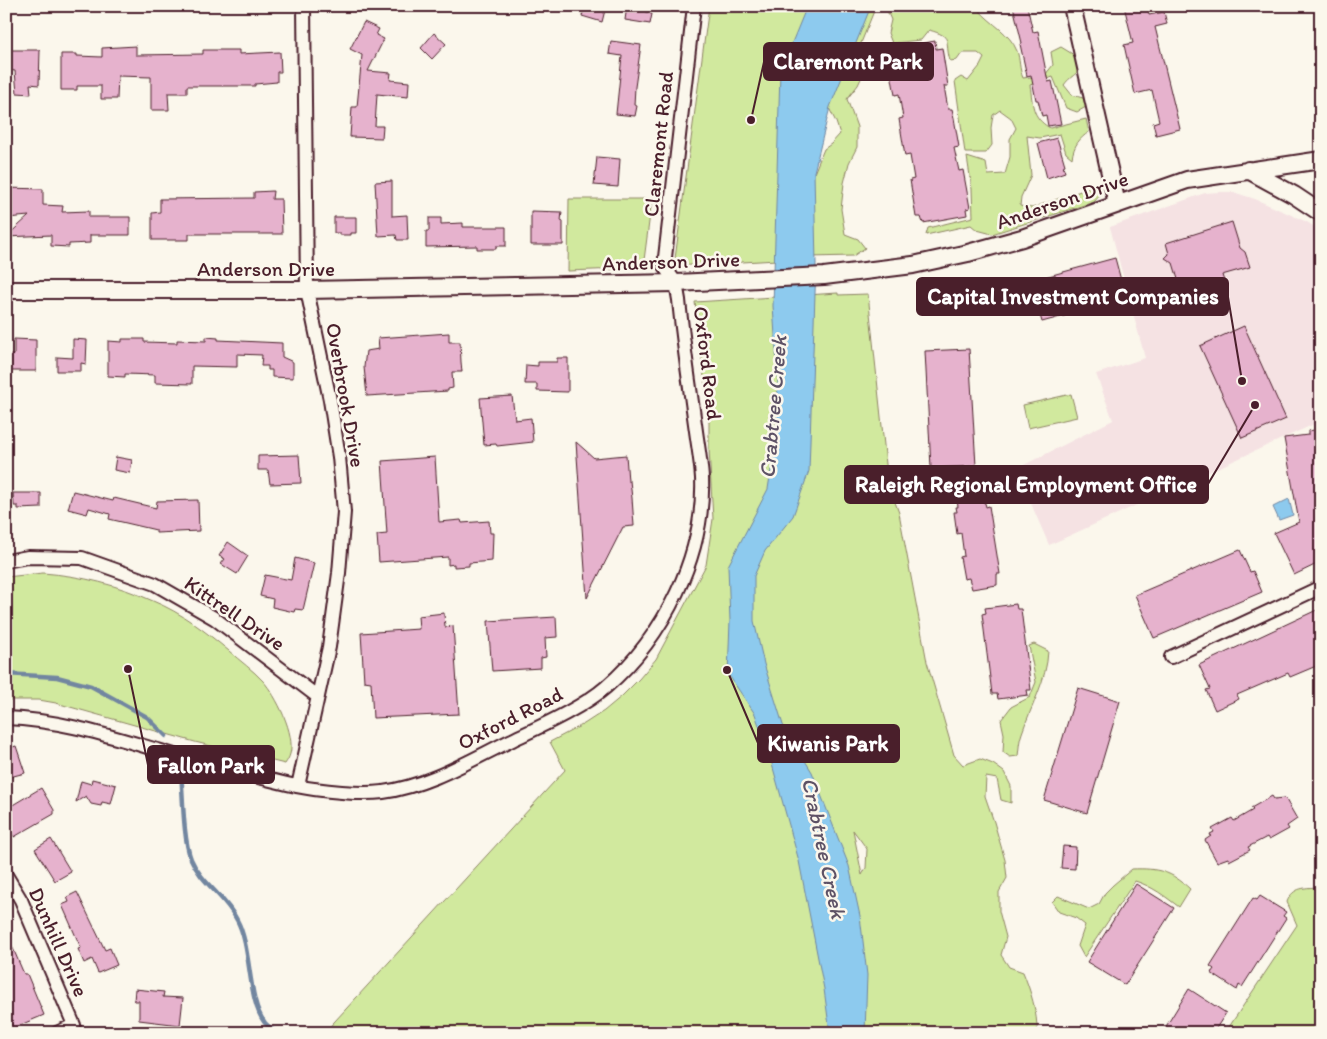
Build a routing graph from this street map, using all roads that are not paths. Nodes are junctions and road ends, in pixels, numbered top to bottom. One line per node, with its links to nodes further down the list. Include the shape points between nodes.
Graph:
1 (304, 6): 10 (street, Overbrook Drive)
2 (694, 6): 8 (street, Claremont Road, via 664,266)
3 (1072, 6): 6 (street)
4 (1321, 160): 5 (street, Anderson Drive)
5 (1248, 170): 6 (street, Anderson Drive, via 1187,180); 7 (street)
6 (1117, 204): 8 (street, Anderson Drive, via 1022,238 913,265 844,274)
7 (1321, 213)
8 (676, 283): 10 (street, Anderson Drive); 16 (street, Oxford Road, via 702,478 700,524 686,572 654,634 630,664 588,700 434,778 382,792 344,792)
9 (6, 290): 10 (street, Anderson Drive)
10 (307, 290): 14 (street, Overbrook Drive, via 330,400 344,512 329,647)
11 (6, 561): 14 (street, Kittrell Drive, via 28,557 82,558 155,584 214,618)
12 (1321, 588): 13 (street)
13 (1171, 658)
14 (318, 697): 16 (street, Overbrook Drive)
15 (6, 718): 16 (street, Oxford Road, via 36,719 90,730 200,763)
16 (298, 786)
17 (6, 875): 18 (street, Dunhill Drive, via 21,900 74,1025)
18 (57, 1033)

